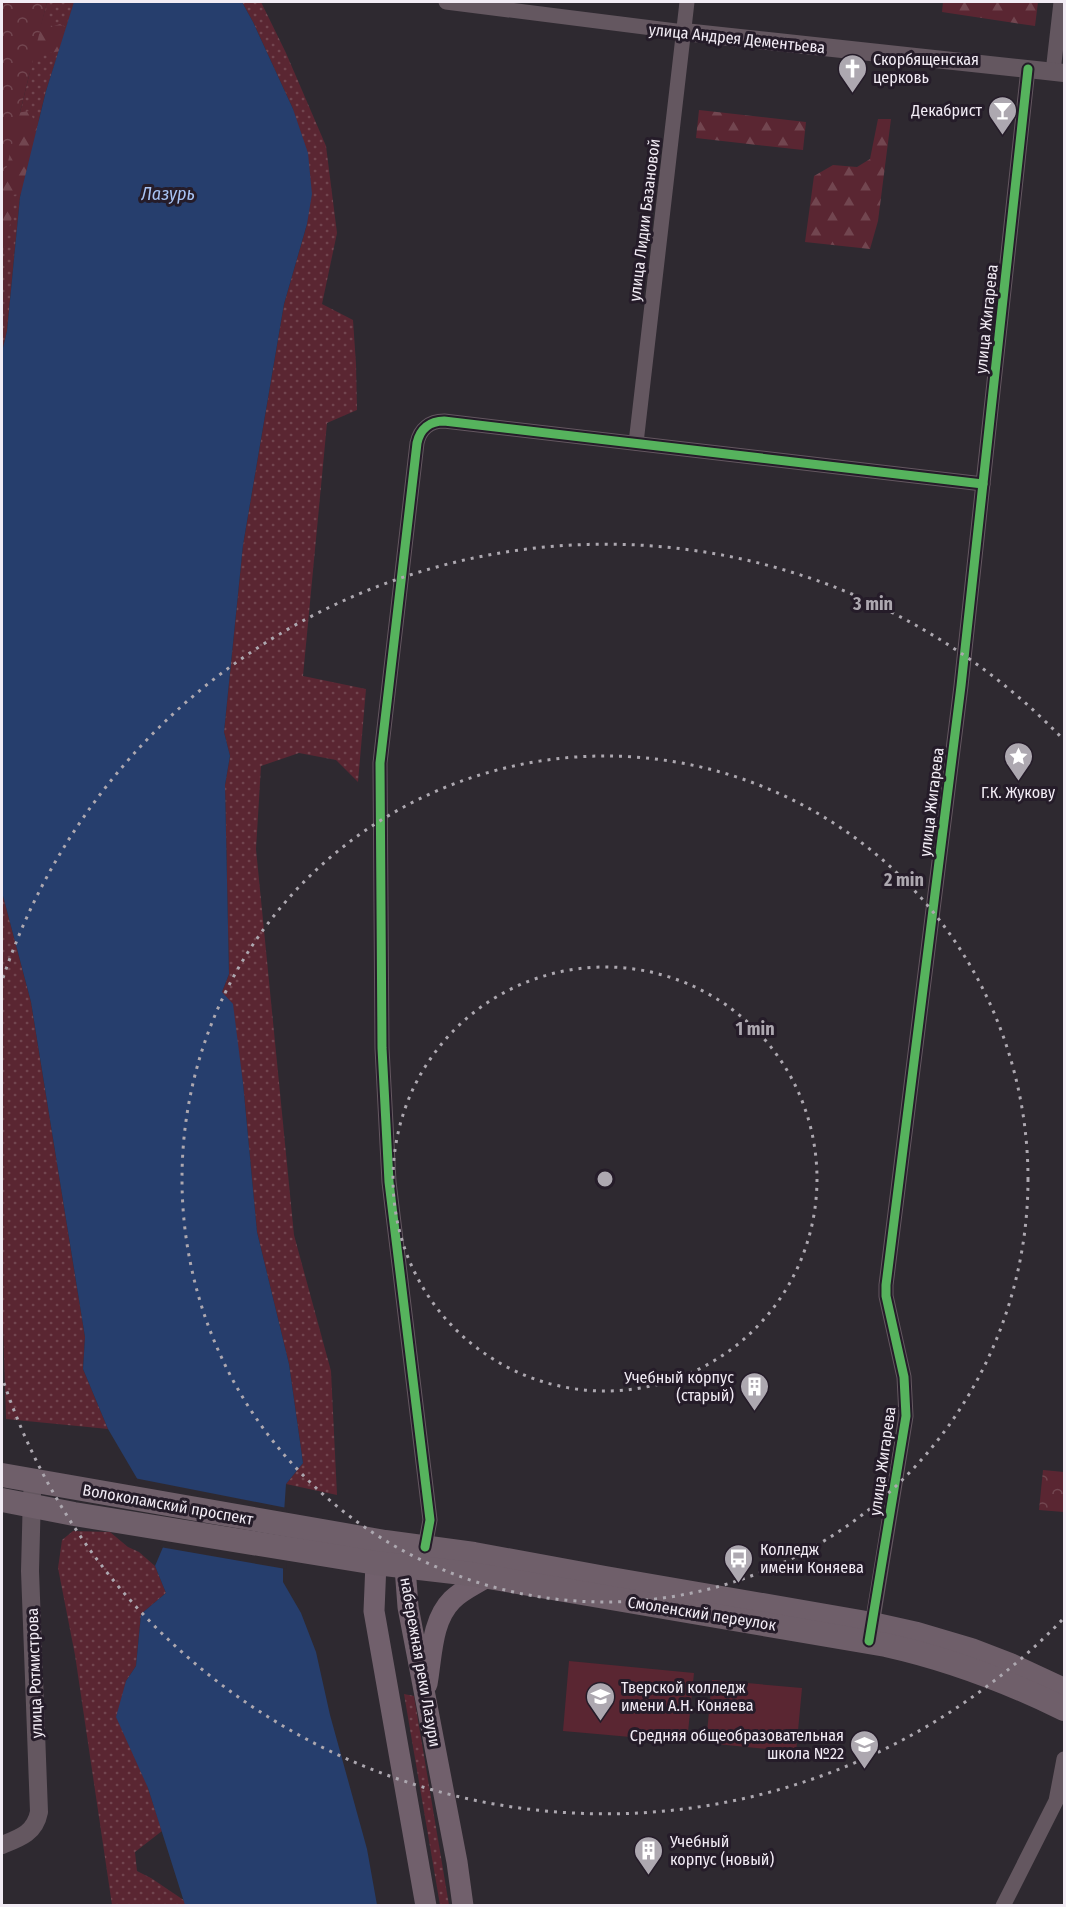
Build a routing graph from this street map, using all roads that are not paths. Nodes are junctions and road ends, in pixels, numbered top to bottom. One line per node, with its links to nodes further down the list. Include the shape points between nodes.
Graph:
1 (446, 2): 4 (street, улица Андрея Дементьева)
2 (687, 2): 4 (street, улица Лидии Базановой)
3 (1061, 2): 6 (street)
4 (684, 32): 5 (street, улица Андрея Дементьева); 7 (street, улица Лидии Базановой)
5 (1028, 69): 6 (street, улица Андрея Дементьева); 8 (street, улица Жигарева)
6 (1059, 72)
7 (636, 443): 8 (street); 14 (street, via 440,421 427,426 418,438 380,763 382,1048 389,1182 430,1520)
8 (983, 484): 18 (street, улица Жигарева, via 886,1286 904,1377 906,1416)
9 (2, 1475): 10 (main road, Волоколамский проспект)
10 (33, 1480): 12 (street, улица Ротмистрова); 13 (main road, Волоколамский проспект)
11 (2, 1500): 12 (main road, Волоколамский проспект)
12 (32, 1506): 13 (main road, Волоколамский проспект); 24 (street, улица Ротмистрова, via 30,1571 39,1812 36,1824 27,1834)
13 (332, 1544): 15 (main road, Смоленский переулок)
14 (424, 1547): 15 (main road, Смоленский переулок); 16 (main road); 18 (main road, Смоленский переулок, via 605,1578)
15 (380, 1552): 16 (main road, Смоленский переулок); 21 (main road, набережная реки Лазури, via 374,1611)
16 (405, 1567): 17 (main road, Смоленский переулок); 20 (main road, набережная реки Лазури, via 408,1607)
17 (487, 1577): 18 (main road, Смоленский переулок); 20 (main road, via 458,1595 442,1614)
18 (870, 1633): 19 (main road, Смоленский переулок, via 938,1640 977,1652); 22 (main road, Смоленский переулок, via 1016,1686)
19 (1065, 1690)
20 (424, 1691): 21 (main road, via 413,1676 404,1675 392,1682); 26 (main road, набережная реки Лазури)
21 (389, 1695): 25 (main road, набережная реки Лазури)
22 (1065, 1709)
23 (1065, 1759): 27 (street, via 1056,1801)
24 (2, 1845)
25 (426, 1905)
26 (463, 1905)
27 (1003, 1905)

